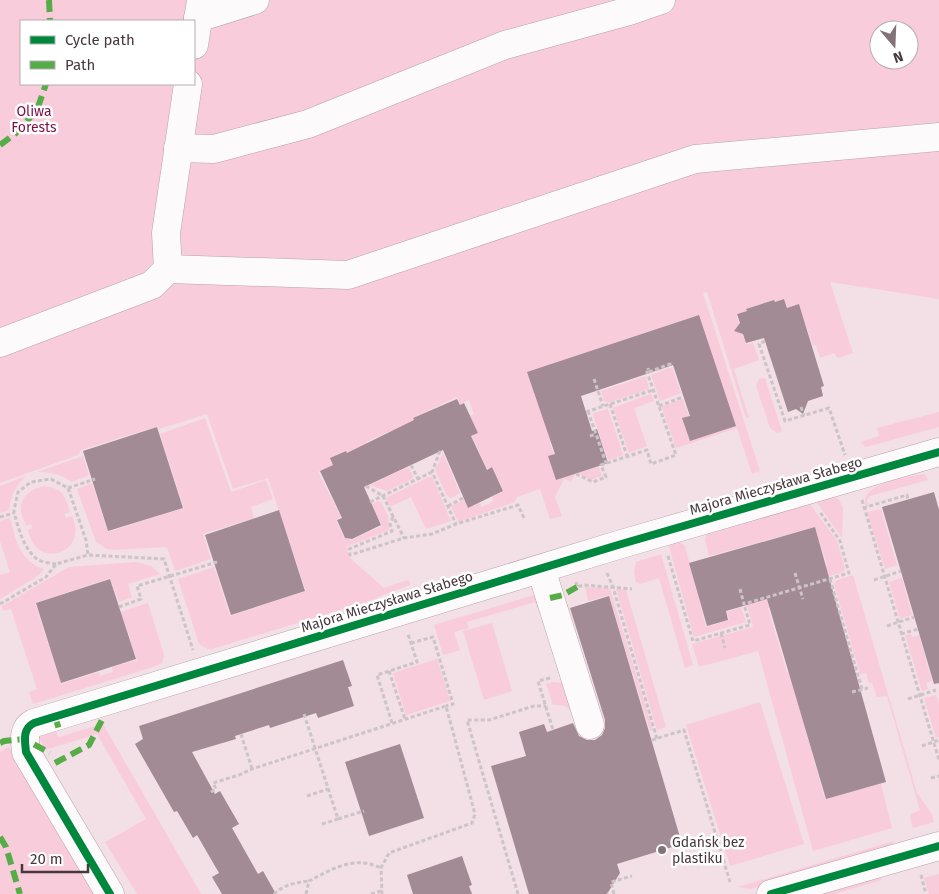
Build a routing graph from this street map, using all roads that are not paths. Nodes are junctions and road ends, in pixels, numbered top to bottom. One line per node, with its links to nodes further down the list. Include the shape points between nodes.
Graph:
1 (255, 0): 3 (street)
2 (661, 0): 7 (street, via 505,45 308,124 214,149)
3 (199, 9): 4 (street)
4 (195, 38)
5 (188, 85): 7 (street)
6 (939, 137): 8 (street, via 695,159 348,275)
7 (178, 148): 8 (street, via 166,233)
8 (168, 269): 9 (street, via 152,284)
9 (0, 343)
10 (939, 452): 11 (street, Majora Mieczysława Słabego)
11 (541, 569): 12 (street); 14 (street, Majora Mieczysława Słabego, via 30,725 24,739 26,752)
12 (590, 725)
13 (939, 846): 15 (street)
14 (110, 894)
15 (771, 894)

